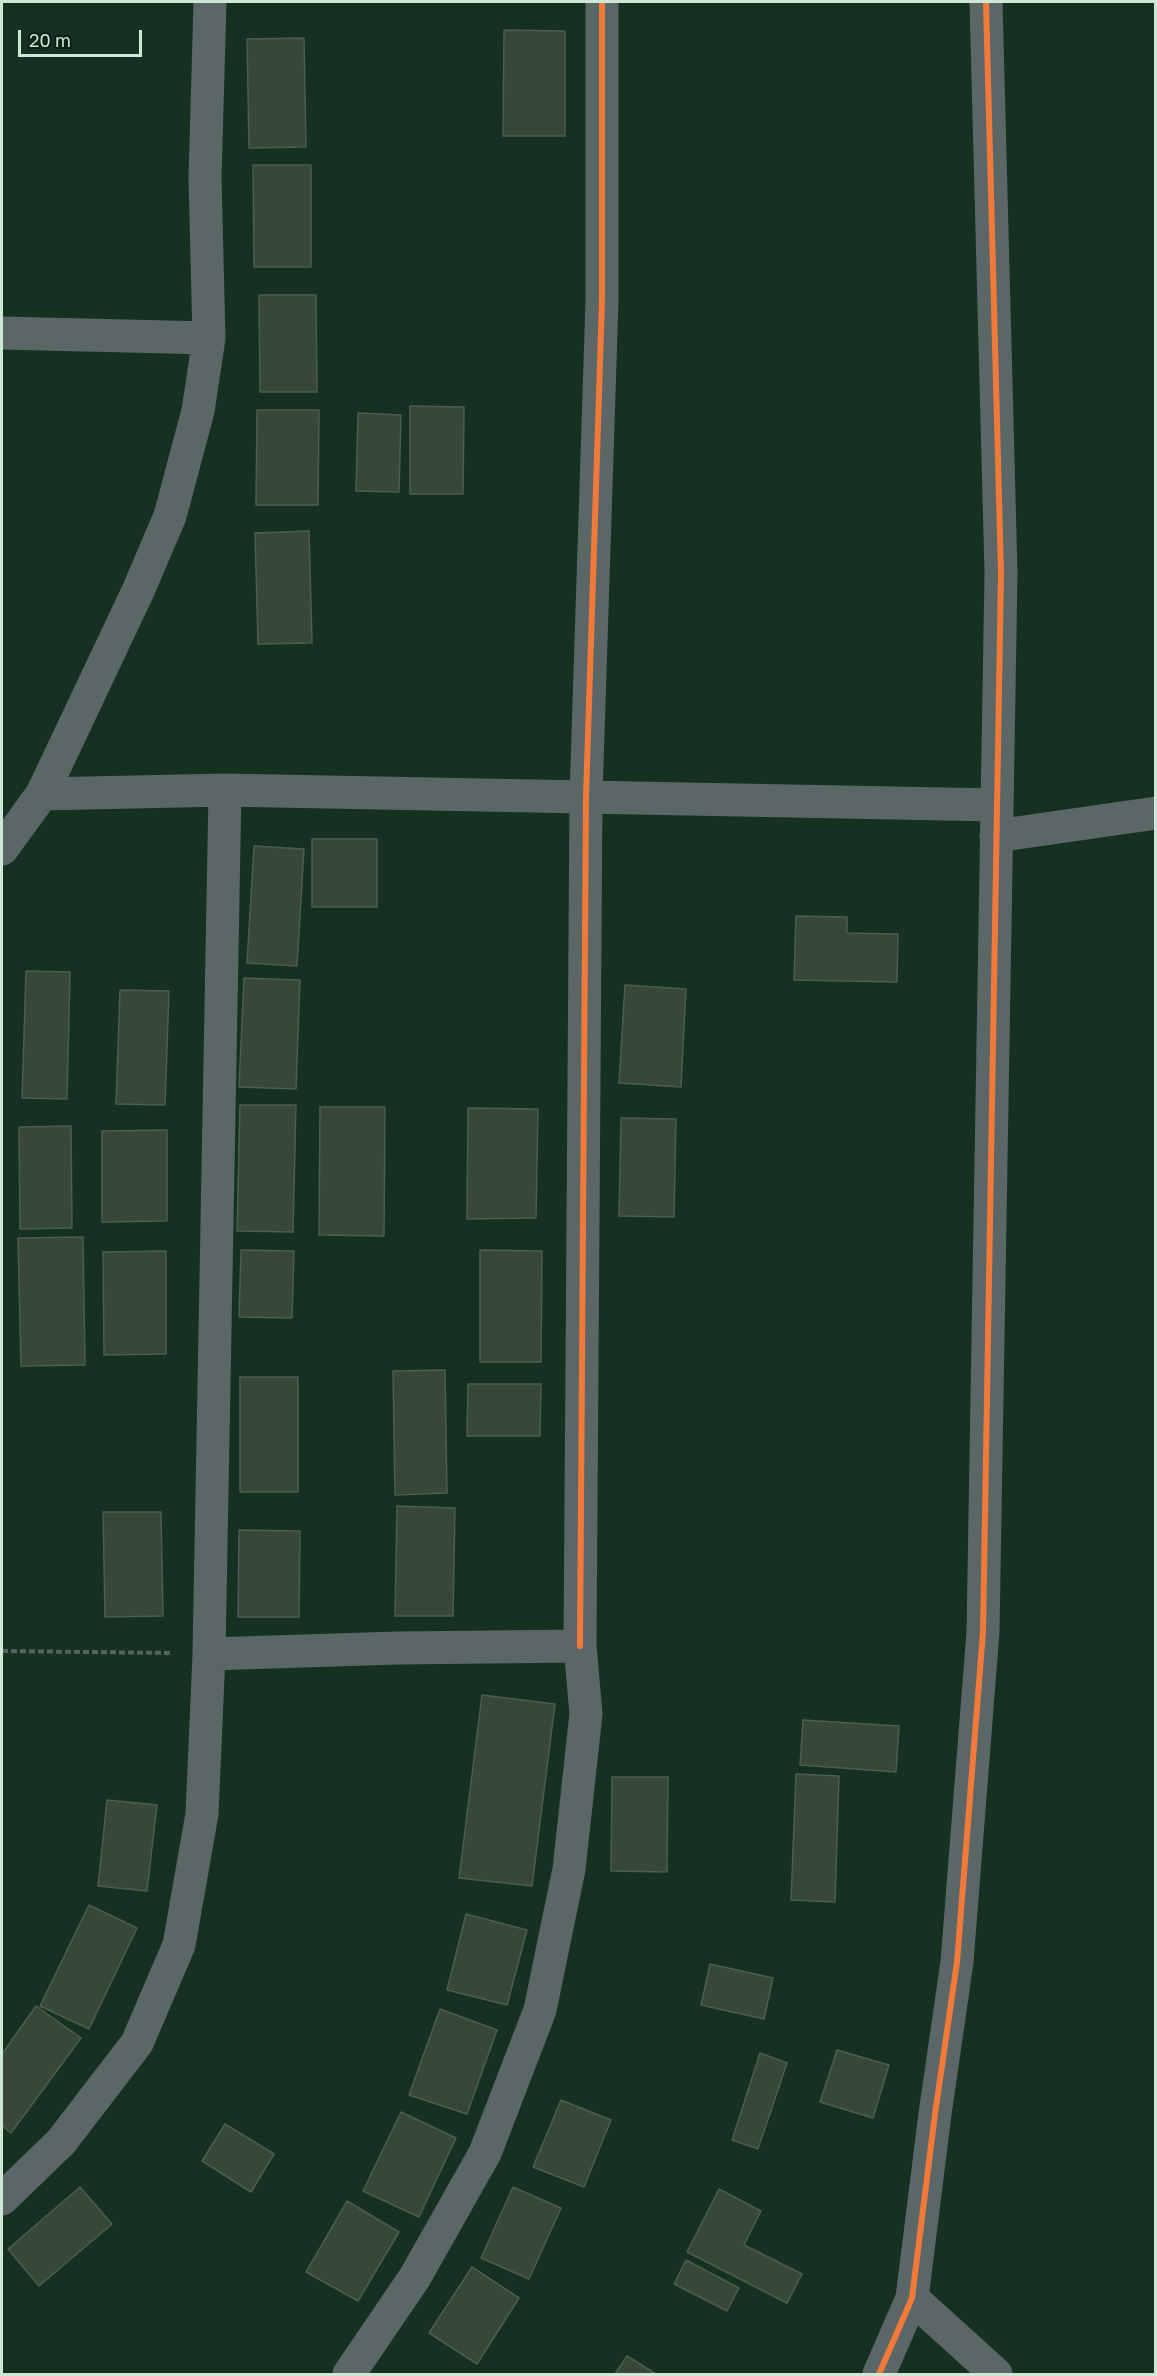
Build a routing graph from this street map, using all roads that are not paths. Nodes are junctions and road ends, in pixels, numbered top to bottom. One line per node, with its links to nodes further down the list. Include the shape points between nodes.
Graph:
1 (210, 2): 5 (street, via 205,178)
2 (602, 2): 8 (street, via 602,301)
3 (986, 2): 10 (street, via 1000,573)
4 (2, 333): 5 (street)
5 (209, 338): 7 (street, via 198,411 170,516)
6 (225, 790): 7 (street); 8 (street); 13 (street)
7 (42, 794): 11 (street)
8 (586, 796): 10 (street); 12 (street)
9 (1155, 813): 10 (street)
10 (996, 821): 15 (street, via 983,1632 957,1962)
11 (2, 849)
12 (580, 1646): 13 (street); 16 (street, via 586,1714 569,1869 540,2010 485,2152 415,2277)
13 (209, 1654): 14 (street, via 202,1814 179,1945 137,2043 62,2142)
14 (2, 2199)
15 (912, 2298): 17 (street); 18 (street)
16 (349, 2374)
17 (879, 2374)
18 (996, 2374)

